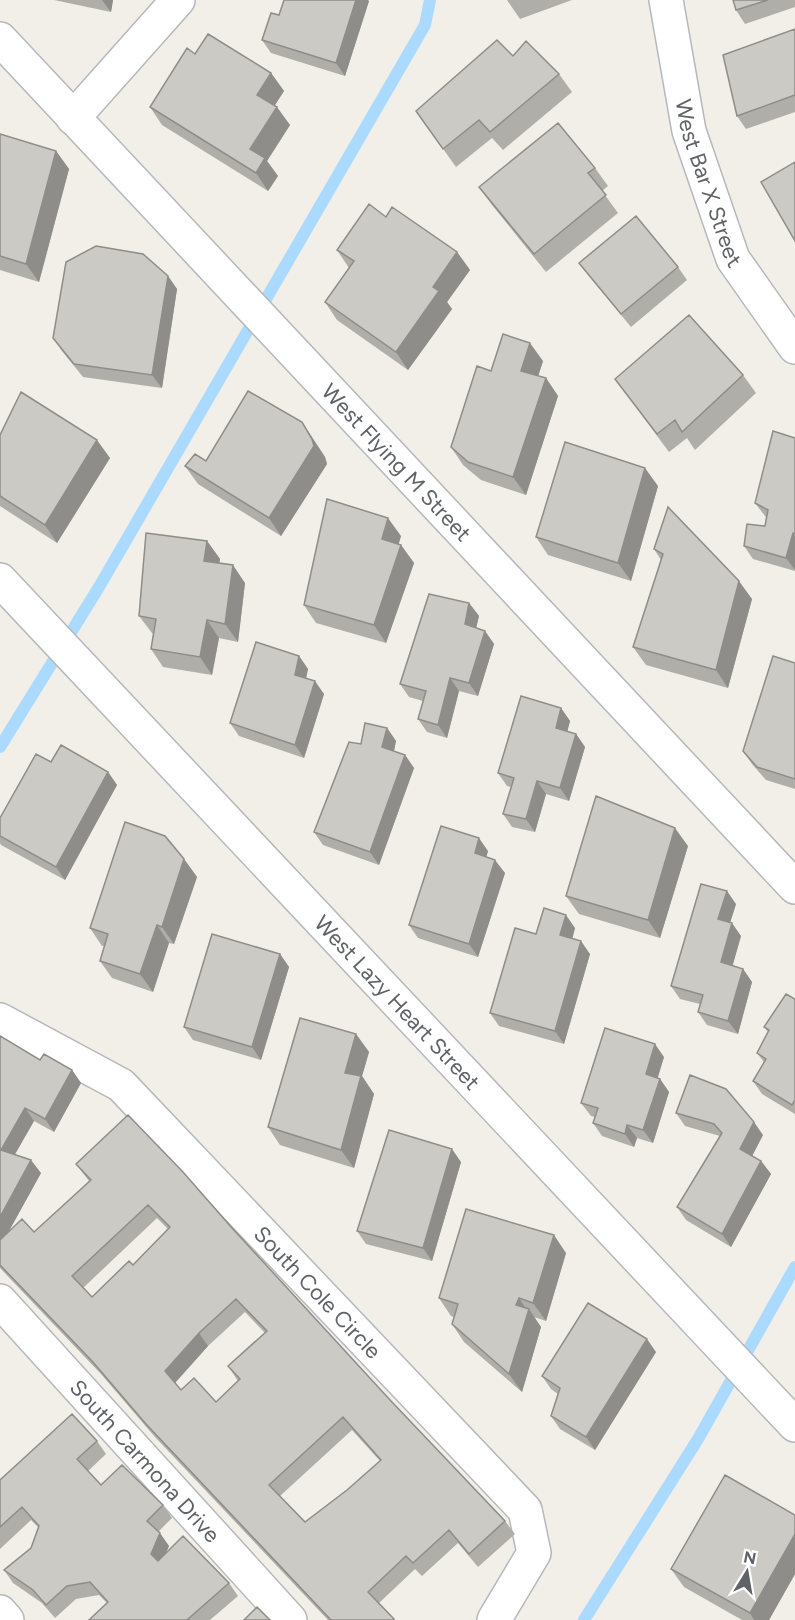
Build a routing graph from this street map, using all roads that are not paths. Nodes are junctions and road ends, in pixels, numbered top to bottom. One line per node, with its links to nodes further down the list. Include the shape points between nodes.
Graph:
1 (178, 0): 4 (street)
2 (666, 0): 5 (street, West Bar X Street, via 689,131 733,259)
3 (0, 39): 4 (street, West Flying M Street)
4 (73, 118): 7 (street, West Flying M Street)
5 (795, 347)
6 (0, 580): 10 (street, West Lazy Heart Street)
7 (795, 887)
8 (0, 1020): 14 (street, South Cole Circle, via 121,1085 525,1510 534,1553)
9 (0, 1301): 13 (street, South Carmona Drive)
10 (795, 1425)
11 (0, 1612): 12 (street)
12 (7, 1620)
13 (290, 1620)
14 (494, 1620)

